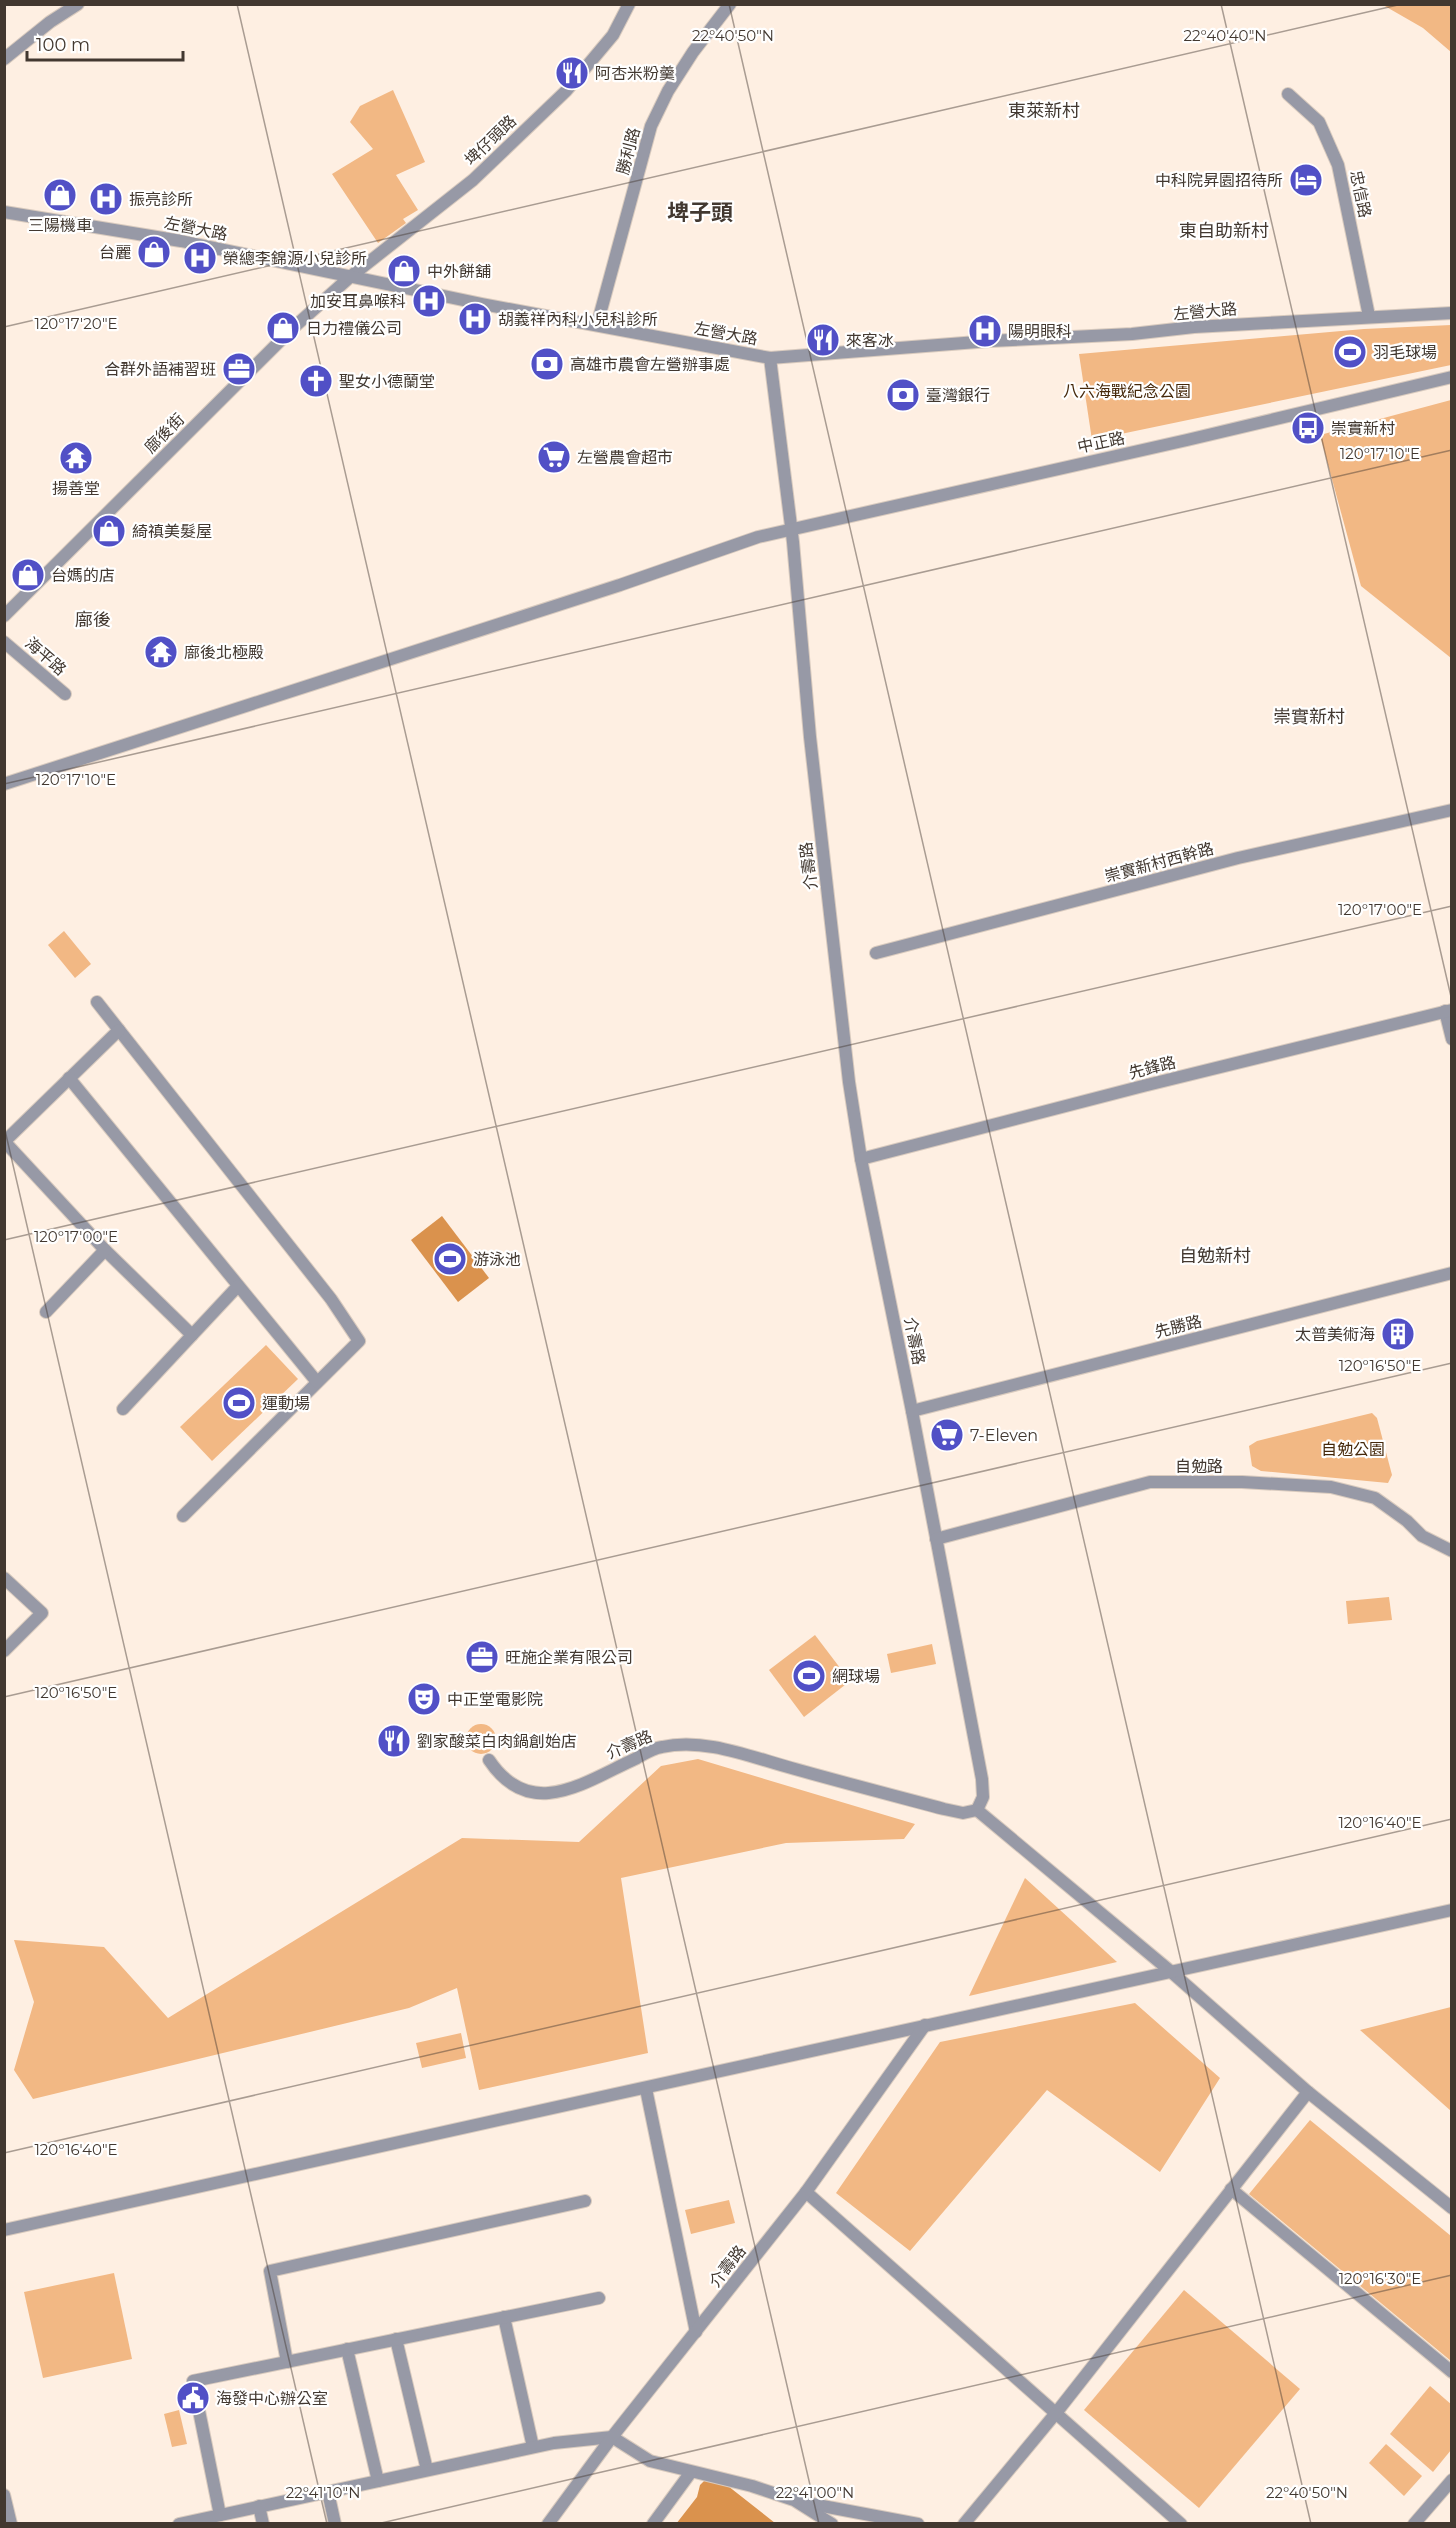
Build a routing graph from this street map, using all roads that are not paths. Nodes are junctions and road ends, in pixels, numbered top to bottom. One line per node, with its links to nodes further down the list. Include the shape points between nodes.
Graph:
1 (629, 4): 7 (street, 埤仔頭路, via 613,35 566,91 473,180)
2 (730, 4): 10 (street, 勝利路, via 693,52 651,126)
3 (73, 6): 4 (street)
4 (4, 58)
5 (1288, 94): 9 (street, 忠信路, via 1319,122 1338,165)
6 (4, 212): 7 (street, 左營大路, via 181,242)
7 (350, 277): 10 (street, 左營大路); 14 (street, 廍後街, via 293,328)
8 (1452, 313): 9 (street, 左營大路)
9 (1370, 316): 11 (street, 左營大路)
10 (597, 325): 11 (street, 左營大路)
11 (770, 358): 13 (street, 介壽路)
12 (1452, 377): 13 (street, 中正路)
13 (791, 528): 17 (street, 中正路); 25 (street, 介壽路, via 810,737)
14 (4, 616)
15 (4, 642): 16 (street, 海平路)
16 (65, 694)
17 (4, 784)
18 (1452, 810): 19 (street, 崇實新村西幹路, via 1238,858)
19 (876, 953)
20 (98, 1002): 22 (street)
21 (1448, 1011): 23 (street); 25 (street, 先鋒路)
22 (119, 1030): 24 (street); 31 (street, via 331,1299 358,1341)
23 (1452, 1039)
24 (69, 1078): 26 (street, via 4,1141); 28 (street)
25 (861, 1159): 33 (street, 介壽路)
26 (105, 1250): 29 (street); 30 (street)
27 (1452, 1273): 33 (street, 先勝路)
28 (238, 1286): 30 (street); 31 (street)
29 (46, 1312)
30 (192, 1335): 32 (street)
31 (317, 1382): 34 (street)
32 (123, 1409)
33 (912, 1411): 35 (street, 介壽路)
34 (183, 1516)
35 (936, 1539): 36 (street, 自勉路, via 1150,1482 1242,1482 1331,1487 1375,1498 1422,1536); 40 (street, 介壽路, via 982,1779 983,1797)
36 (1452, 1551)
37 (4, 1578): 38 (street, via 42,1613)
38 (4, 1651)
39 (489, 1761): 40 (street, 介壽路, via 511,1785 532,1793 558,1793 660,1747 707,1746 944,1809 963,1813)
40 (977, 1810): 42 (street)
41 (1452, 1910): 42 (street)
42 (1169, 1970): 43 (street); 45 (street)
43 (925, 2025): 44 (street); 47 (street, 介壽路)
44 (646, 2089): 50 (street); 53 (street)
45 (1308, 2092): 46 (street); 49 (street)
46 (1231, 2189): 57 (street); 58 (street)
47 (806, 2192): 53 (street, 介壽路); 58 (street)
48 (585, 2201): 56 (street, via 270,2271)
49 (1452, 2208)
50 (4, 2230)
51 (599, 2298): 52 (street)
52 (504, 2317): 54 (street); 60 (street)
53 (696, 2332): 59 (street, 介壽路)
54 (396, 2339): 55 (street); 61 (street)
55 (348, 2349): 56 (street); 64 (street)
56 (287, 2362): 69 (street, via 193,2381)
57 (1452, 2372)
58 (1056, 2413): 78 (street); 79 (street)
59 (612, 2437): 60 (street); 62 (street, via 650,2461); 74 (street, 介壽路)
60 (533, 2447): 61 (street)
61 (427, 2470): 64 (street)
62 (691, 2472): 67 (street); 75 (street)
63 (1452, 2480): 80 (street)
64 (378, 2481): 65 (street)
65 (328, 2492): 68 (street); 73 (street)
66 (4, 2495): 70 (street)
67 (794, 2500): 76 (street); 77 (street)
68 (259, 2506): 69 (street); 72 (street)
69 (220, 2515): 71 (street)
70 (11, 2523)
71 (185, 2523)
72 (263, 2523)
73 (335, 2523)
74 (548, 2523)
75 (653, 2523)
76 (832, 2523)
77 (918, 2523)
78 (964, 2523)
79 (1181, 2523)
80 (1414, 2523)

